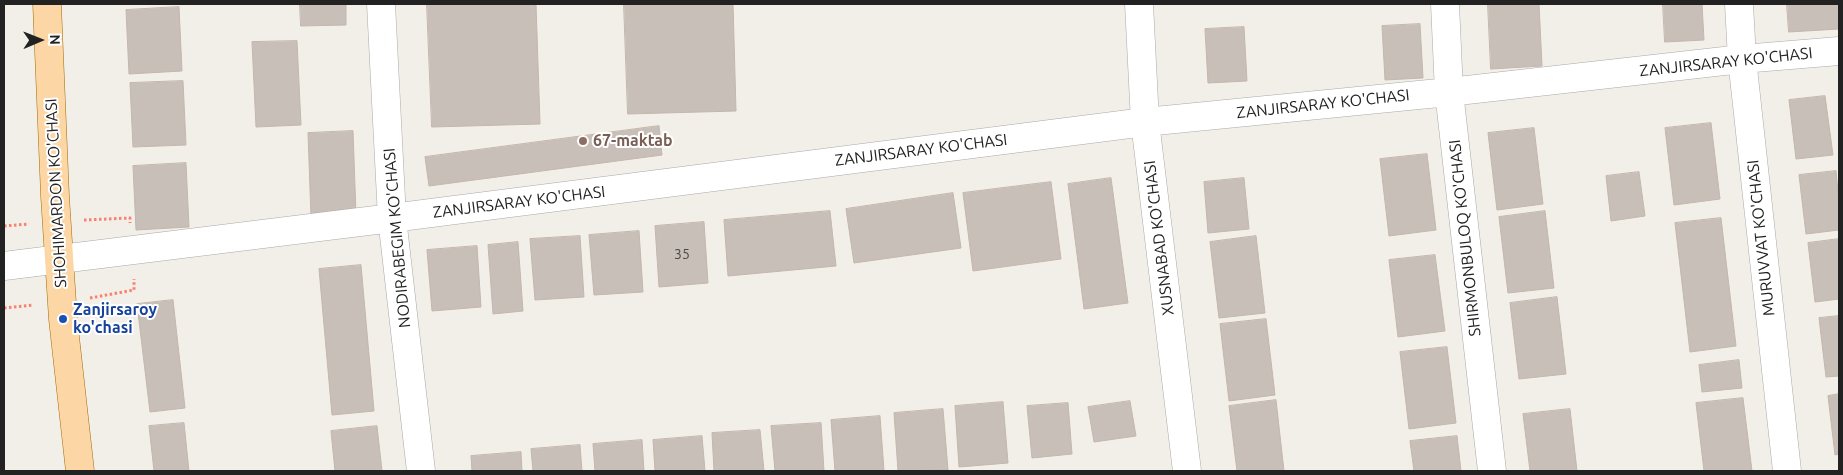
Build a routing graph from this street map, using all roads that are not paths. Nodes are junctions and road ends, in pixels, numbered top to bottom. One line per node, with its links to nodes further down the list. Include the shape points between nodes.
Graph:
1 (47, 4): 11 (main road, SHOHIMARDON KO'CHASI)
2 (381, 4): 10 (street, NODIRABEGIM KO'CHASI)
3 (1140, 4): 9 (street, XUSNABAD KO'CHASI)
4 (1445, 4): 8 (street, SHIRMONBULOQ KO'CHASI)
5 (1739, 4): 7 (street, MURUVVAT KO'CHASI)
6 (1839, 51): 7 (street, ZANJIRSARAY KO'CHASI)
7 (1742, 59): 8 (street, ZANJIRSARAY KO'CHASI); 17 (street, MURUVVAT KO'CHASI)
8 (1449, 92): 9 (street, ZANJIRSARAY KO'CHASI); 16 (street, SHIRMONBULOQ KO'CHASI)
9 (1145, 122): 10 (street, ZANJIRSARAY KO'CHASI); 15 (street, XUSNABAD KO'CHASI)
10 (392, 218): 11 (street, ZANJIRSARAY KO'CHASI); 14 (street, NODIRABEGIM KO'CHASI)
11 (59, 260): 12 (street, ZANJIRSARAY KO'CHASI); 13 (main road, SHOHIMARDON KO'CHASI)
12 (4, 266)
13 (80, 471)
14 (421, 471)
15 (1182, 471)
16 (1492, 471)
17 (1787, 471)

